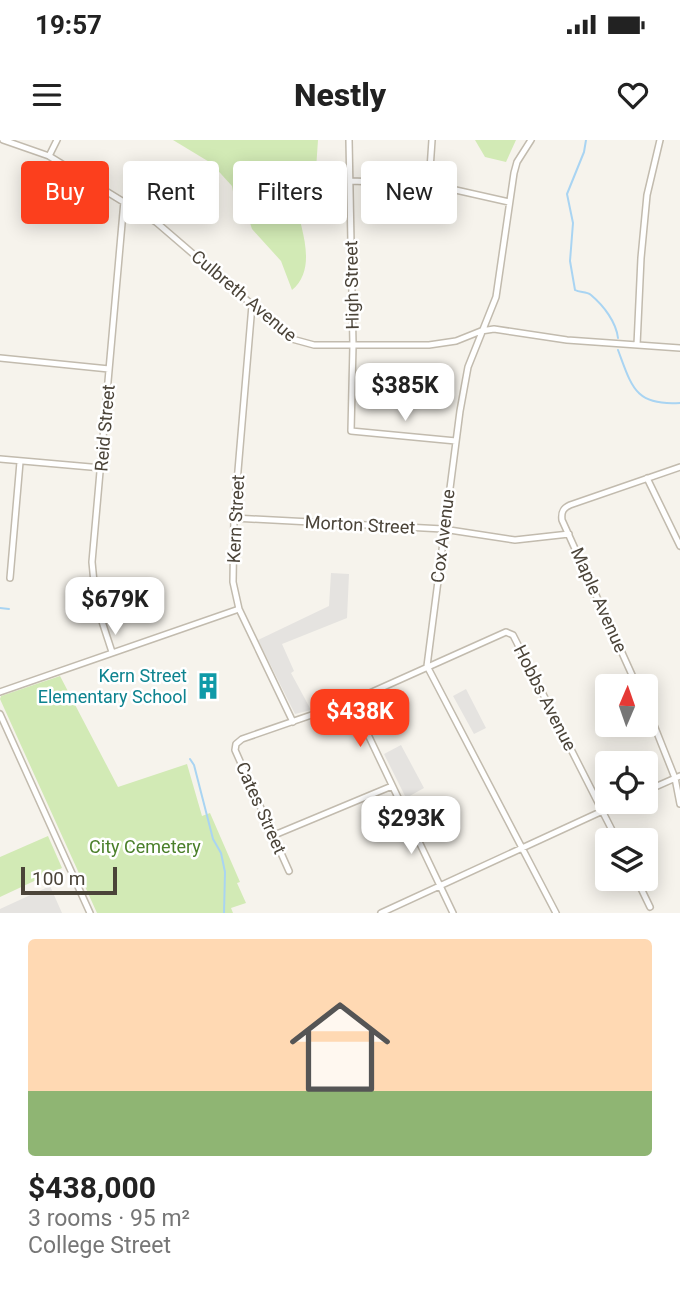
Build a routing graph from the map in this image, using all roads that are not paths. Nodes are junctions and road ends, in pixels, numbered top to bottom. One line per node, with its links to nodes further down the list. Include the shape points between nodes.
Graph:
1 (4, 140): 7 (street, Culbreth Avenue)
2 (57, 140): 7 (street)
3 (349, 140): 9 (street, High Street)
4 (432, 140): 8 (street)
5 (531, 140): 13 (street, Cox Avenue, via 517,162)
6 (660, 140): 19 (street, via 647,195)
7 (49, 156): 12 (street, Culbreth Avenue)
8 (431, 161)
9 (351, 181): 10 (street); 18 (street, High Street)
10 (361, 181)
11 (457, 190): 13 (street)
12 (123, 200)
13 (509, 202): 17 (street, Cox Avenue, via 496,297)
14 (123, 212): 22 (street, Reid Street)
15 (158, 224): 16 (street, Culbreth Avenue)
16 (252, 305): 18 (street, Culbreth Avenue, via 301,343); 29 (street, Kern Street)
17 (481, 331): 18 (street, Culbreth Avenue, via 442,344); 19 (street, Culbreth Avenue); 23 (street, Cox Avenue, via 468,367)
18 (353, 345): 23 (street, High Street, via 351,431)
19 (637, 345): 20 (street, Culbreth Avenue)
20 (680, 348)
21 (0, 358): 22 (street)
22 (109, 369): 27 (street, Reid Street)
23 (456, 441): 30 (street, Cox Avenue)
24 (0, 459): 25 (street)
25 (20, 461): 27 (street); 33 (street)
26 (680, 467): 28 (street)
27 (102, 468): 35 (street, Reid Street, via 93,585)
28 (648, 478): 31 (street, Maple Avenue, via 565,507 561,513); 32 (street)
29 (234, 518): 30 (street, Morton Street); 34 (street, Kern Street, via 233,582)
30 (443, 529): 31 (street, Morton Street, via 515,540); 36 (street, Cox Avenue)
31 (569, 534): 37 (street, Maple Avenue)
32 (680, 546)
33 (10, 578)
34 (239, 609): 35 (street); 41 (street, Kern Street)
35 (112, 652): 38 (street)
36 (427, 666): 39 (street); 46 (street, Hobbs Avenue, via 510,633); 50 (street)
37 (632, 674)
38 (0, 692)
39 (352, 701): 41 (street); 44 (street)
40 (0, 713): 55 (street)
41 (293, 722): 49 (street, Cates Street, via 236,744)
42 (658, 732): 43 (street)
43 (678, 777): 45 (street); 47 (street)
44 (392, 786): 49 (street); 52 (street)
45 (658, 786)
46 (595, 797)
47 (680, 804)
48 (595, 813): 50 (street)
49 (272, 836): 51 (street, Cates Street)
50 (522, 849): 52 (street); 58 (street)
51 (289, 871)
52 (440, 887): 56 (street); 57 (street)
53 (642, 891): 54 (street)
54 (650, 907)
55 (90, 913)
56 (380, 913)
57 (453, 913)
58 (555, 913)

